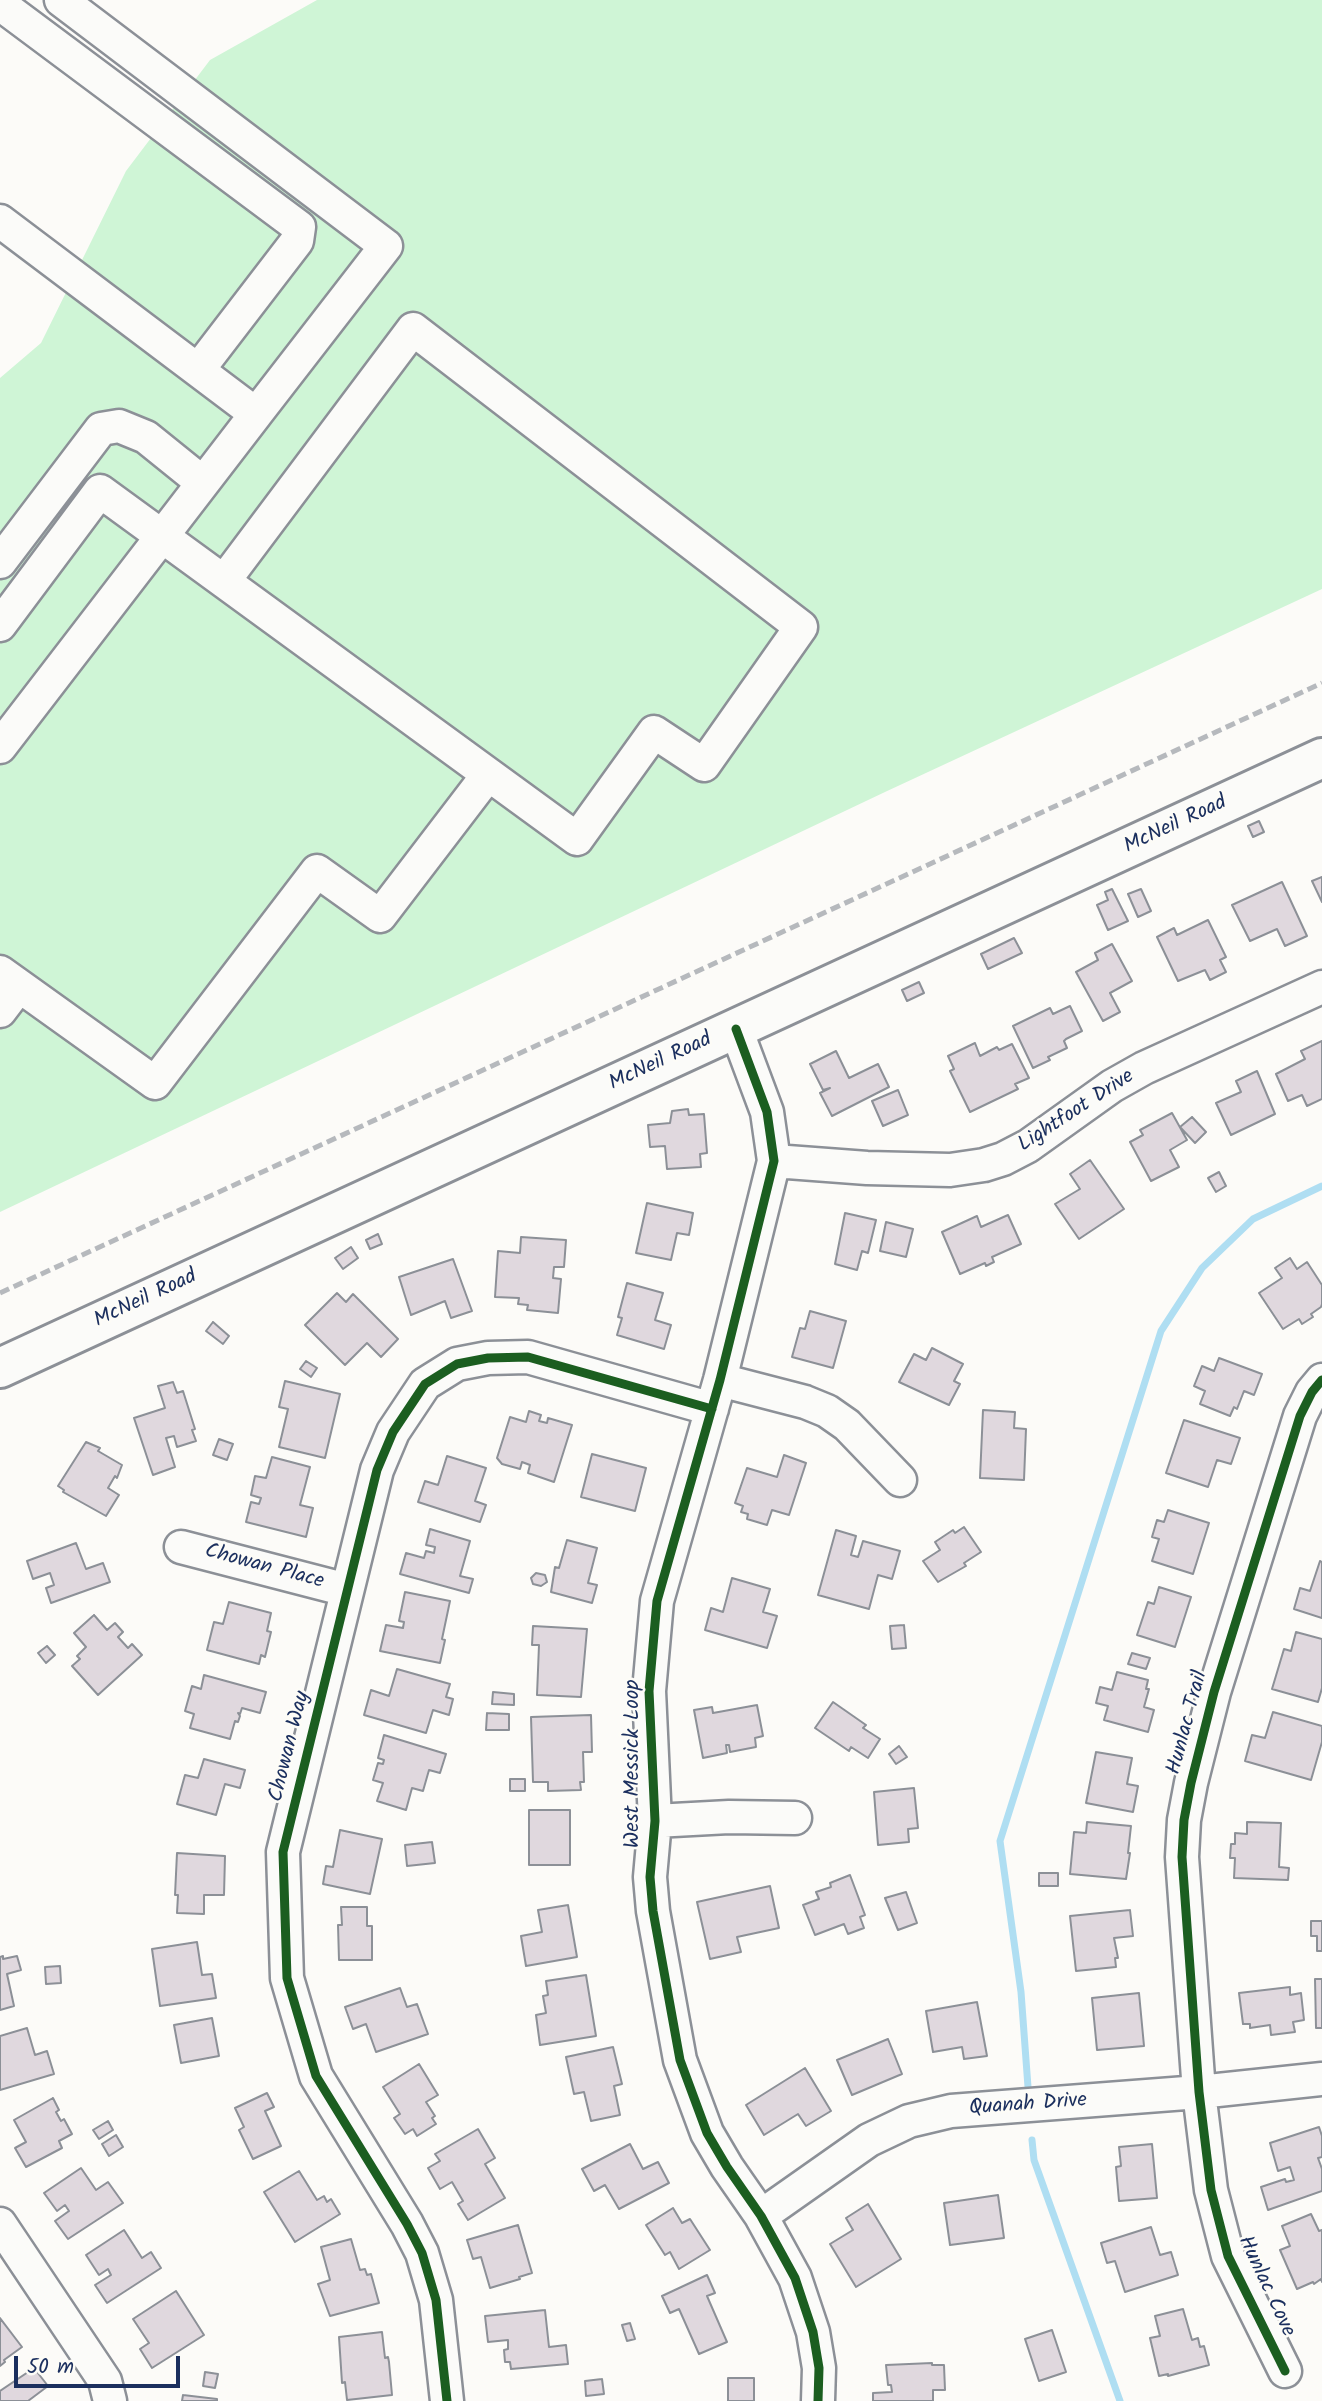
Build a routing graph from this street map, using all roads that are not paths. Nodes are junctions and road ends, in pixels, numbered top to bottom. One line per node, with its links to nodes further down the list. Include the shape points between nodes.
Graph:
1 (61, 0): 5 (street, via 386,246)
2 (0, 4): 4 (street, via 299,227 297,241)
3 (0, 221): 4 (street)
4 (198, 370): 5 (street)
5 (256, 414): 6 (street)
6 (203, 483): 7 (street); 8 (street, via 146,437 119,426 101,429)
7 (163, 536): 9 (street); 10 (street, via 100,491); 11 (street)
8 (0, 562)
9 (224, 581): 13 (street); 13 (street, via 413,329 801,627 704,765 654,732 577,839)
10 (0, 625)
11 (0, 747)
12 (1322, 758): 17 (main road, McNeil Road)
13 (487, 776): 14 (street, via 380,916 317,871 155,1083)
14 (10, 979): 16 (street)
15 (1322, 987): 18 (street, Lightfoot Drive, via 1144,1068 1028,1146 994,1162 950,1170)
16 (0, 1011)
17 (736, 1028): 18 (street, West Messick Loop, via 767,1112); 19 (main road, McNeil Road)
18 (774, 1161): 21 (street, West Messick Loop)
19 (0, 1368)
20 (1322, 1380): 28 (street, Hunlac Trail, via 1300,1416 1214,1692 1184,1820 1182,1857)
21 (716, 1395): 22 (street, Chowan Way, via 805,1402 827,1411 847,1425); 24 (street, Chowan Way, via 528,1357 457,1364 425,1384 387,1444); 26 (street, West Messick Loop, via 657,1601 649,1691)
22 (900, 1480)
23 (181, 1547): 24 (street, Chowan Place)
24 (347, 1590): 33 (street, Chowan Way, via 284,1852 287,1978 316,2076 422,2253 436,2300)
25 (795, 1818): 26 (street)
26 (655, 1821): 29 (street, West Messick Loop, via 650,1877 653,1911 680,2060 707,2133)
27 (1322, 2079): 28 (street, Quanah Drive)
28 (1199, 2092): 29 (street, Quanah Drive, via 951,2111 909,2121 869,2140); 31 (street, Hunlac Cove, via 1211,2190 1228,2256)
29 (761, 2216): 34 (street, West Messick Loop, via 809,2313 819,2368)
30 (0, 2224): 32 (street, via 104,2381)
31 (1284, 2371)
32 (110, 2401)
33 (447, 2401)
34 (818, 2401)

